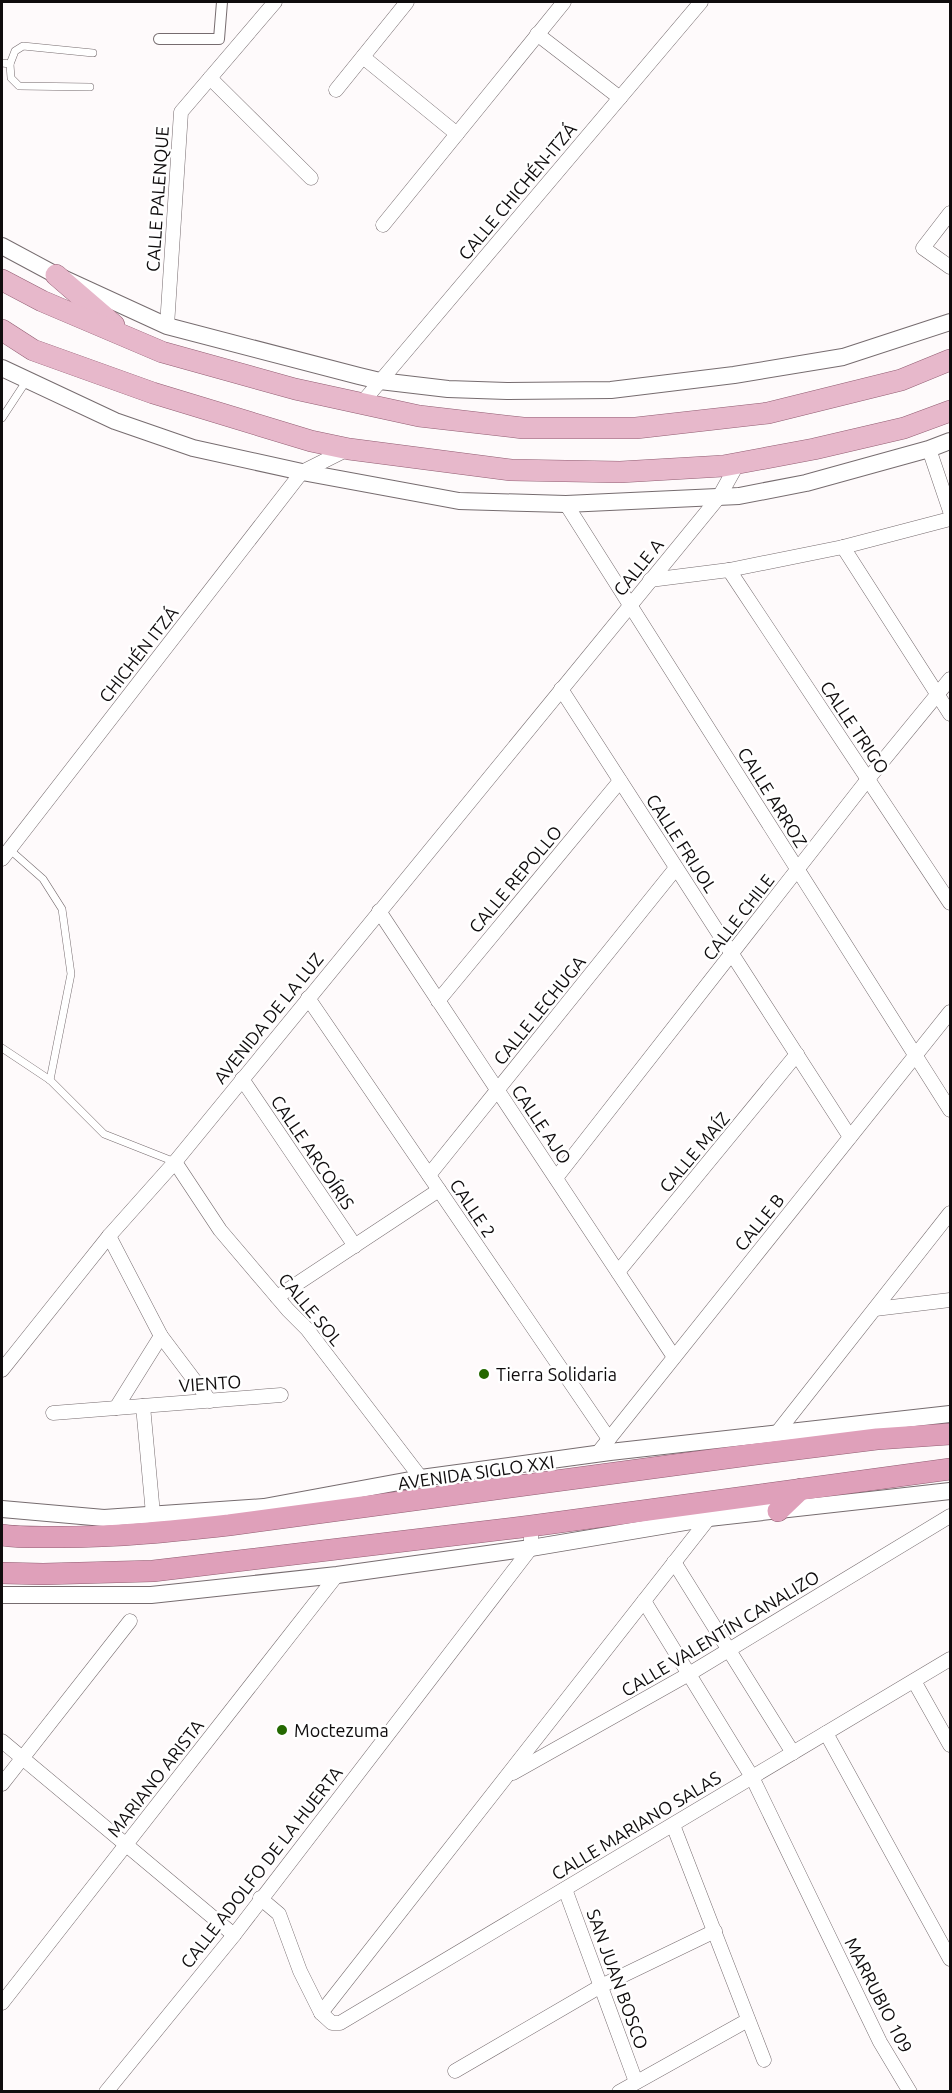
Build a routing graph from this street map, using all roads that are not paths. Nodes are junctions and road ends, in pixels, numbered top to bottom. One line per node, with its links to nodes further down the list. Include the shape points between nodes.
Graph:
1 (222, 2): 7 (street, via 219,39)
2 (275, 2): 12 (street, CALLE PALENQUE)
3 (407, 2): 9 (street)
4 (564, 2): 6 (street)
5 (702, 2): 15 (street, CALLE CHICHÉN-ITZÁ)
6 (537, 34): 15 (street); 16 (street)
7 (159, 39)
8 (93, 53): 11 (lane, via 23,46 15,51)
9 (363, 57): 14 (street); 16 (street)
10 (2, 63): 11 (lane)
11 (10, 64): 13 (lane, via 11,78 19,86)
12 (210, 78): 17 (street); 25 (street, CALLE PALENQUE, via 181,112)
13 (90, 87)
14 (336, 90)
15 (620, 98): 31 (street, CALLE CHICHÉN-ITZÁ)
16 (457, 134): 19 (street)
17 (312, 178)
18 (951, 213): 21 (street, via 923,248)
19 (383, 225)
20 (2, 246): 22 (street)
21 (951, 267)
22 (56, 275): 25 (street); 27 (main road)
23 (2, 280): 27 (main road)
24 (951, 322): 31 (street, via 843,357 611,390 448,389)
25 (167, 326): 31 (street)
26 (2, 330): 36 (main road, via 33,350 153,393)
27 (131, 339): 32 (main road, via 173,355)
28 (951, 360): 32 (main road, via 901,380 768,413 636,428 523,428 419,416)
29 (2, 368): 30 (street)
30 (27, 380): 34 (lane); 39 (street, via 115,421 193,448)
31 (380, 381): 32 (street, CALLE CHICHÉN-ITZÁ)
32 (361, 404)
33 (951, 411): 38 (main road, via 904,428)
34 (2, 418)
35 (951, 441): 37 (street)
36 (349, 449): 38 (main road, via 511,470 620,472); 39 (street)
37 (929, 449): 40 (street, via 806,483); 42 (street)
38 (738, 463): 40 (street, CALLE A)
39 (303, 472): 41 (street, via 459,501); 54 (street, CHICHÉN ITZÁ)
40 (719, 497): 41 (street); 46 (street, CALLE A)
41 (566, 504): 47 (street, CALLE ARROZ)
42 (951, 511)
43 (951, 519): 44 (street)
44 (843, 547): 45 (street); 50 (street)
45 (729, 570): 46 (street); 52 (street, CALLE TRIGO)
46 (650, 580): 47 (street, CALLE A)
47 (630, 605): 49 (street, CALLE A); 56 (street, CALLE ARROZ)
48 (951, 679): 50 (street, CALLE CHILE)
49 (561, 689): 53 (street, CALLE FRIJOL); 58 (street, AVENIDA DE LA LUZ)
50 (937, 693): 51 (street); 52 (street, CALLE CHILE)
51 (951, 714)
52 (868, 779): 56 (street, CALLE CHILE); 57 (street, CALLE TRIGO)
53 (620, 781): 55 (street, CALLE FRIJOL); 61 (street, CALLE REPOLLO)
54 (5, 854): 67 (lane, via 44,879 62,909 71,974)
55 (676, 868): 59 (street, CALLE FRIJOL); 68 (street, CALLE LECHUGA)
56 (798, 870): 59 (street, CALLE CHILE); 65 (street, CALLE ARROZ)
57 (951, 903)
58 (379, 911): 60 (street, AVENIDA DE LA LUZ); 61 (street, CALLE AJO)
59 (732, 954): 64 (street, CALLE FRIJOL); 73 (street, CALLE CHILE)
60 (308, 998): 66 (street, AVENIDA DE LA LUZ); 72 (street, CALLE 2)
61 (438, 1001): 68 (street, CALLE AJO)
62 (951, 1012): 65 (street, CALLE B)
63 (2, 1048): 67 (lane)
64 (797, 1054): 70 (street, CALLE FRIJOL); 78 (street, CALLE MAÍZ)
65 (916, 1056): 69 (street, CALLE ARROZ); 70 (street, CALLE B)
66 (242, 1079): 71 (street, AVENIDA DE LA LUZ); 77 (street, CALLE ARCOÍRIS)
67 (50, 1080): 71 (lane, via 104,1134)
68 (497, 1090): 72 (street, CALLE LECHUGA); 73 (street, CALLE AJO)
69 (951, 1110)
70 (850, 1137): 83 (street, CALLE B)
71 (175, 1162): 76 (street, AVENIDA DE LA LUZ); 79 (street, CALLE SOL, via 220,1230)
72 (429, 1175): 74 (street, CALLE 2)
73 (556, 1178): 78 (street, CALLE AJO)
74 (439, 1190): 77 (street); 94 (street, CALLE 2)
75 (951, 1213): 81 (street)
76 (109, 1236): 82 (street); 84 (street, AVENIDA DE LA LUZ)
77 (355, 1246): 79 (street)
78 (618, 1272): 83 (street, CALLE AJO)
79 (277, 1297): 98 (street, CALLE SOL, via 307,1329)
80 (951, 1300): 81 (street)
81 (875, 1309): 92 (street)
82 (161, 1336): 86 (street); 88 (street)
83 (674, 1357): 94 (street, CALLE B)
84 (2, 1370)
85 (280, 1395): 86 (street, VIENTO)
86 (210, 1401): 87 (street, VIENTO)
87 (143, 1406): 88 (street, VIENTO); 103 (street)
88 (116, 1408): 89 (street, VIENTO)
89 (53, 1413)
90 (951, 1414): 91 (street, AVENIDA SIGLO XXI)
91 (905, 1420): 92 (street, AVENIDA SIGLO XXI); 95 (highway)
92 (776, 1434): 96 (street, AVENIDA SIGLO XXI)
93 (951, 1434): 95 (highway, AVENIDA SIGLO XXI)
94 (609, 1439): 96 (street, CALLE B)
95 (877, 1439): 107 (highway, AVENIDA SIGLO XXI, via 176,1531 102,1537)
96 (597, 1454): 98 (street, AVENIDA SIGLO XXI)
97 (951, 1469): 99 (highway)
98 (421, 1478): 103 (street, AVENIDA SIGLO XXI, via 264,1507)
99 (801, 1489): 102 (highway); 106 (highway)
100 (951, 1491): 102 (street)
101 (2, 1509): 103 (street, AVENIDA SIGLO XXI, via 104,1518)
102 (778, 1511): 105 (street)
103 (153, 1514)
104 (951, 1516): 115 (street, CALLE VALENTÍN CANALIZO)
105 (709, 1518): 108 (street); 109 (street)
106 (531, 1526): 108 (street); 110 (highway, via 153,1571)
107 (2, 1535)
108 (531, 1548): 111 (street); 130 (street, CALLE ADOLFO DE LA HUERTA)
109 (674, 1562): 113 (street); 115 (street)
110 (2, 1573)
111 (337, 1575): 112 (street, via 151,1595); 128 (street, MARIANO ARISTA)
112 (2, 1595)
113 (644, 1601): 117 (street, MARRUBIO 109); 124 (street)
114 (130, 1622): 123 (street)
115 (729, 1650): 117 (street, CALLE VALENTÍN CANALIZO); 122 (street)
116 (951, 1659): 118 (street, CALLE MARIANO SALAS)
117 (689, 1674): 124 (street, CALLE VALENTÍN CANALIZO); 125 (street, MARRUBIO 109)
118 (914, 1681): 119 (street, CALLE MARIANO SALAS); 121 (street)
119 (826, 1733): 122 (street, CALLE MARIANO SALAS); 133 (street)
120 (2, 1741): 123 (street)
121 (951, 1746)
122 (793, 1753): 125 (street, CALLE MARIANO SALAS)
123 (22, 1758): 126 (street); 128 (street)
124 (506, 1777): 136 (street)
125 (752, 1777): 127 (street, CALLE MARIANO SALAS); 143 (street, MARRUBIO 109, via 880,2042)
126 (2, 1784)
127 (673, 1825): 129 (street, CALLE MARIANO SALAS); 131 (street)
128 (126, 1844): 132 (street); 135 (street, MARIANO ARISTA)
129 (565, 1889): 134 (street, SAN JUAN BOSCO); 136 (street, CALLE MARIANO SALAS, via 340,2023)
130 (260, 1898): 132 (street, CALLE ADOLFO DE LA HUERTA); 136 (street, via 279,1914)
131 (715, 1931): 134 (street); 137 (street)
132 (234, 1935): 141 (street, CALLE ADOLFO DE LA HUERTA)
133 (951, 1959)
134 (601, 1986): 139 (street); 140 (street, SAN JUAN BOSCO)
135 (2, 2002)
136 (321, 2013)
137 (748, 2020): 138 (street); 140 (street)
138 (764, 2060)
139 (455, 2072)
140 (636, 2082): 142 (street)
141 (106, 2091)
142 (619, 2091)
143 (910, 2091)

